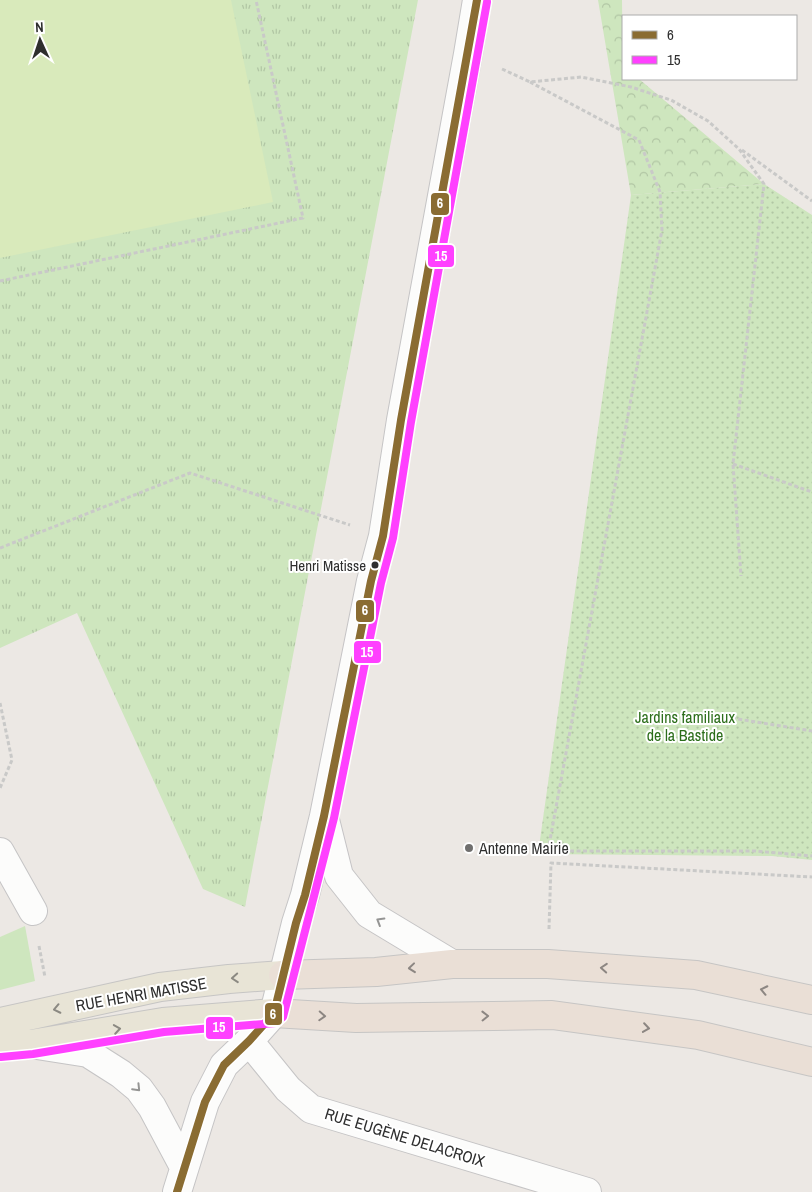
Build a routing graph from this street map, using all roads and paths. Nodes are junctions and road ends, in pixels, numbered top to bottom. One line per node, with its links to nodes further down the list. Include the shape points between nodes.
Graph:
1 (256, 0): 7 (path, via 302,218)
2 (476, 0): 3 (street)
3 (468, 54): 4 (path); 10 (street)
4 (530, 82): 5 (path, via 581,77 631,87 671,100 708,121); 19 (path, via 639,140 660,192 662,230 548,851 755,851)
5 (740, 149): 6 (path); 8 (path, via 764,184)
6 (812, 201)
7 (0, 281)
8 (733, 464): 9 (path); 12 (path)
9 (812, 492)
10 (383, 536): 11 (path, via 190,473); 17 (street)
11 (0, 548)
12 (741, 576)
13 (0, 703): 16 (path, via 12,760)
14 (719, 716): 15 (path)
15 (812, 731)
16 (0, 788)
17 (324, 816): 22 (street, one-way to 17, via 369,914 339,876); 24 (street)
18 (0, 852): 21 (street)
19 (812, 856)
20 (812, 877): 23 (path, via 551,863)
21 (33, 911)
22 (452, 964): 23 (highway); 24 (highway, one-way to 24, via 376,972)
23 (548, 964): 25 (highway, one-way to 23, via 696,975)
24 (283, 975): 26 (street); 27 (main road, RUE HENRI MATISSE, one-way to 27, via 160,987)
25 (812, 1000)
26 (274, 1013): 28 (street); 29 (main road, RUE HENRI MATISSE, one-way to 26, via 163,1022); 31 (highway, one-way to 31, via 356,1018 552,1015 698,1035)
27 (0, 1022)
28 (249, 1041): 32 (street, via 224,1065 205,1102); 33 (street, RUE EUGÈNE DELACROIX, via 288,1089 311,1109)
29 (31, 1044): 30 (main road, RUE HENRI MATISSE); 32 (street, one-way to 32, via 88,1053 139,1089 152,1107)
30 (0, 1047)
31 (812, 1062)
32 (181, 1180)
33 (587, 1192)

